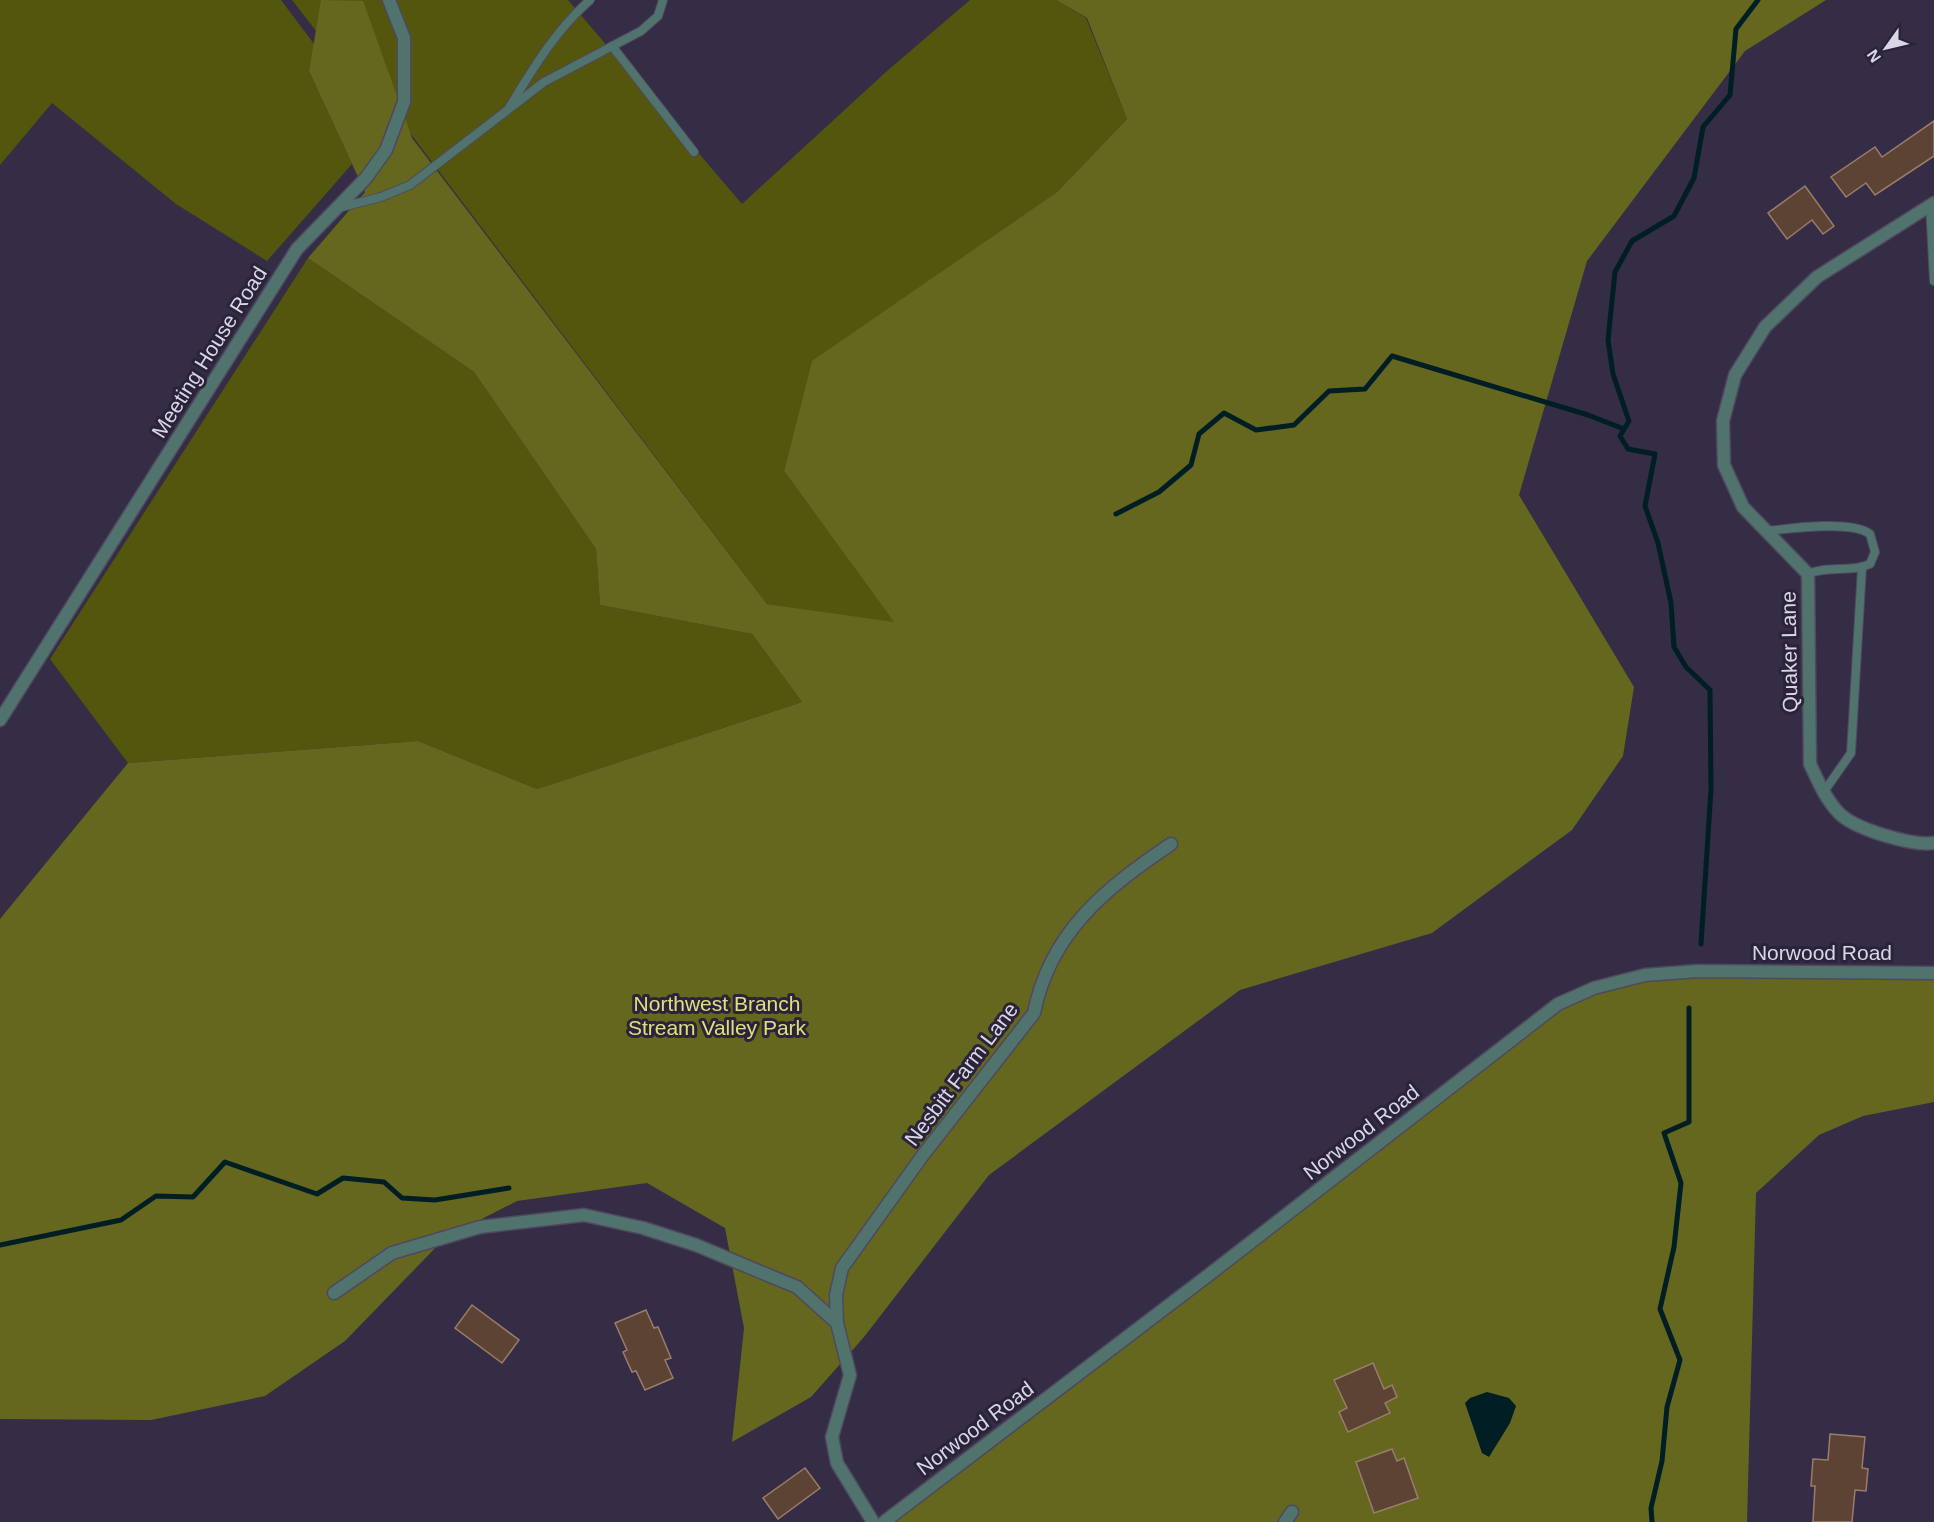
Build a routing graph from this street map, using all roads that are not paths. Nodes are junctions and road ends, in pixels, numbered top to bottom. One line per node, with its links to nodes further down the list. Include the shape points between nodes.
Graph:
1 (389, 0): 8 (street, Meeting House Road, via 404,38 404,102 386,150)
2 (590, 0): 5 (lane, via 543,52)
3 (663, 0): 4 (lane, via 658,16 641,31)
4 (612, 46): 5 (lane, via 544,82); 6 (lane)
5 (508, 110): 8 (lane, via 410,185)
6 (694, 152)
7 (1932, 204): 9 (lane); 10 (street, Quaker Lane, via 1817,277 1765,327 1735,375 1723,421 1724,465 1743,507)
8 (336, 209): 13 (street, Meeting House Road, via 297,249)
9 (1934, 281)
10 (1767, 531): 11 (lane, via 1795,527 1865,530 1874,540 1875,552 1870,564); 12 (street, Quaker Lane)
11 (1862, 567): 12 (lane); 14 (lane, via 1851,753)
12 (1808, 573): 14 (street, Quaker Lane, via 1810,764)
13 (0, 720)
14 (1822, 793): 15 (street, Quaker Lane, via 1840,815 1884,836 1920,845)
15 (1934, 843)
16 (1171, 844): 19 (street, Nesbitt Farm Lane, via 1125,874 1081,915 1064,938 1040,986 1034,1013 923,1155 842,1268 836,1294)
17 (1934, 973): 21 (street, Norwood Road, via 1698,971 1645,975 1594,988 1558,1004)
18 (334, 1293): 19 (street, via 392,1254 480,1227 584,1215 696,1245 797,1287)
19 (837, 1323): 20 (street, Nesbitt Farm Lane, via 850,1375 832,1437 837,1464)
20 (873, 1522)
21 (884, 1522)

